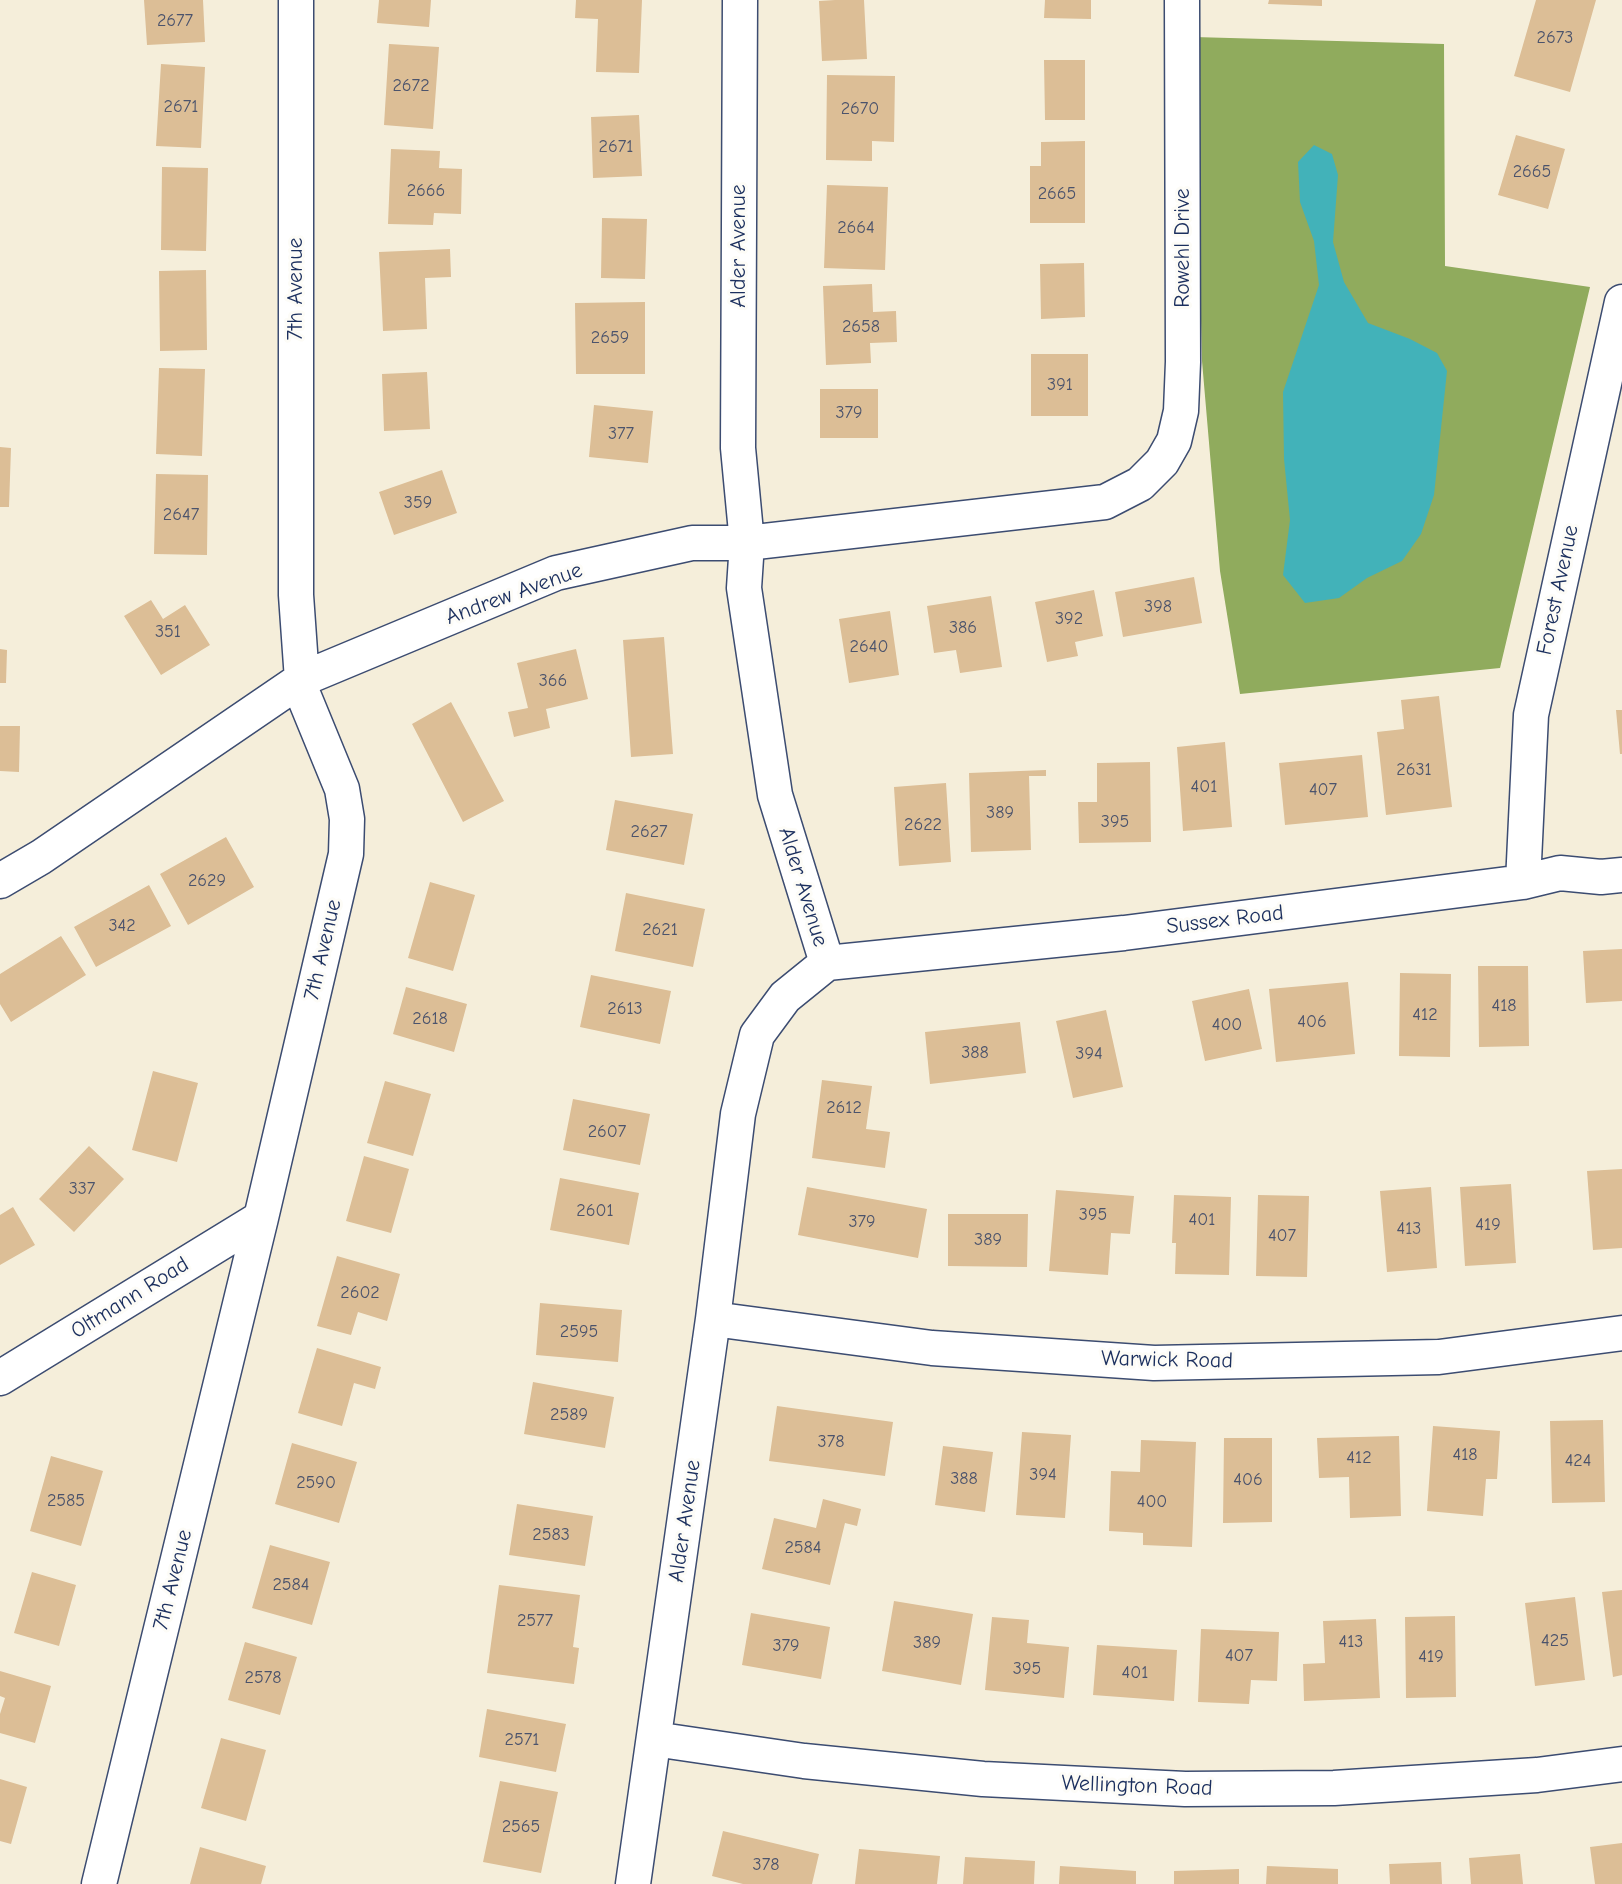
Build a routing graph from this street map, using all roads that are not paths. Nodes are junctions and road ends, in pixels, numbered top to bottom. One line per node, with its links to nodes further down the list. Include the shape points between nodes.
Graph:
1 (296, 0): 7 (street, 7th Avenue, via 296,595)
2 (740, 0): 6 (street, Alder Avenue, via 738,448)
3 (1182, 0): 5 (street, Rowehl Drive, via 1181,411 1174,441)
4 (1622, 302): 10 (street, Forest Avenue, via 1531,715)
5 (1140, 484): 6 (street, Andrew Avenue, via 1105,502)
6 (747, 543): 7 (street, Andrew Avenue, via 692,543 556,573); 11 (street, Alder Avenue, via 744,588 775,795)
7 (302, 679): 9 (street, Andrew Avenue); 12 (street, 7th Avenue, via 303,694 342,789 346,854)
8 (1622, 875): 10 (street, Sussex Road, via 1560,873)
9 (0, 881)
10 (1523, 882): 11 (street, Sussex Road, via 1124,933)
11 (827, 963): 13 (street, Alder Avenue, via 785,997 757,1035 738,1114)
12 (261, 1218): 15 (street, Oltmann Road); 18 (street, 7th Avenue)
13 (713, 1319): 14 (street, Warwick Road, via 932,1348 1154,1363 1439,1357); 16 (street, Alder Avenue)
14 (1622, 1333)
15 (0, 1378)
16 (654, 1739): 17 (street, Wellington Road, via 983,1779 1185,1789 1334,1788); 19 (street, Alder Avenue)
17 (1622, 1764)
18 (99, 1884)
19 (633, 1884)

